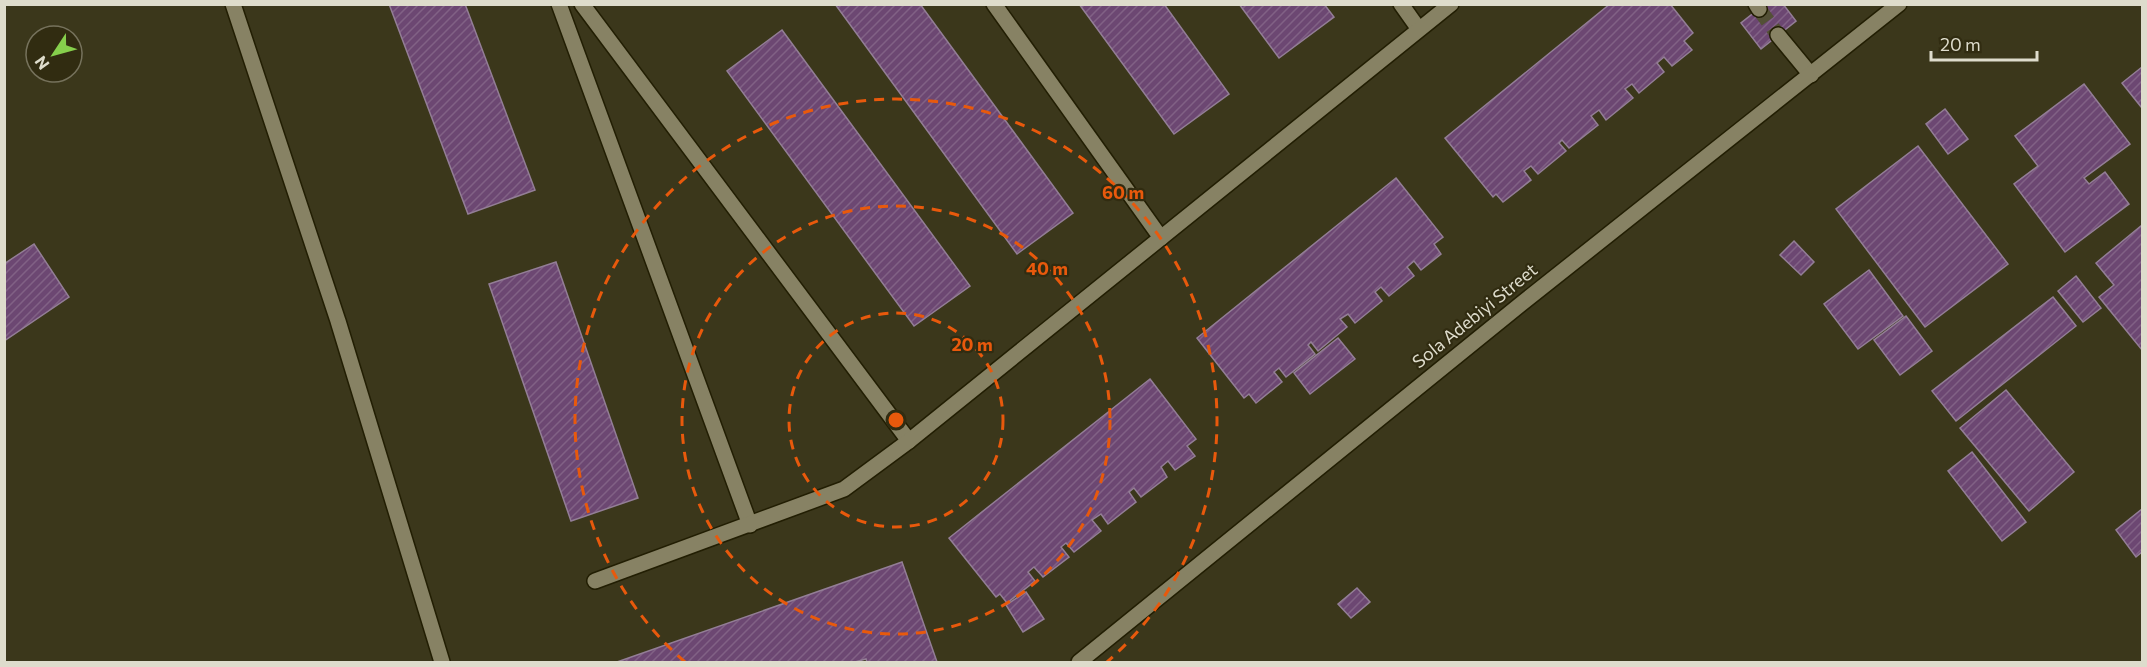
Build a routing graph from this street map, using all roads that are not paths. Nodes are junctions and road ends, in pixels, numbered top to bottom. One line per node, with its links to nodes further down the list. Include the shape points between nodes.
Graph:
1 (233, 4): 15 (street, via 338,321)
2 (559, 4): 13 (street)
3 (582, 4): 12 (street)
4 (994, 4): 11 (street)
5 (1401, 4): 8 (street)
6 (1450, 4): 8 (street)
7 (1899, 4): 10 (street, Sola Adebiyi Street)
8 (1418, 28): 11 (street)
9 (1778, 35): 10 (street)
10 (1811, 75): 16 (street, Sola Adebiyi Street, via 1521,304)
11 (1161, 238): 12 (street)
12 (909, 441): 13 (street, via 844,489)
13 (750, 525): 14 (street)
14 (595, 581)
15 (442, 663)
16 (1079, 663)

